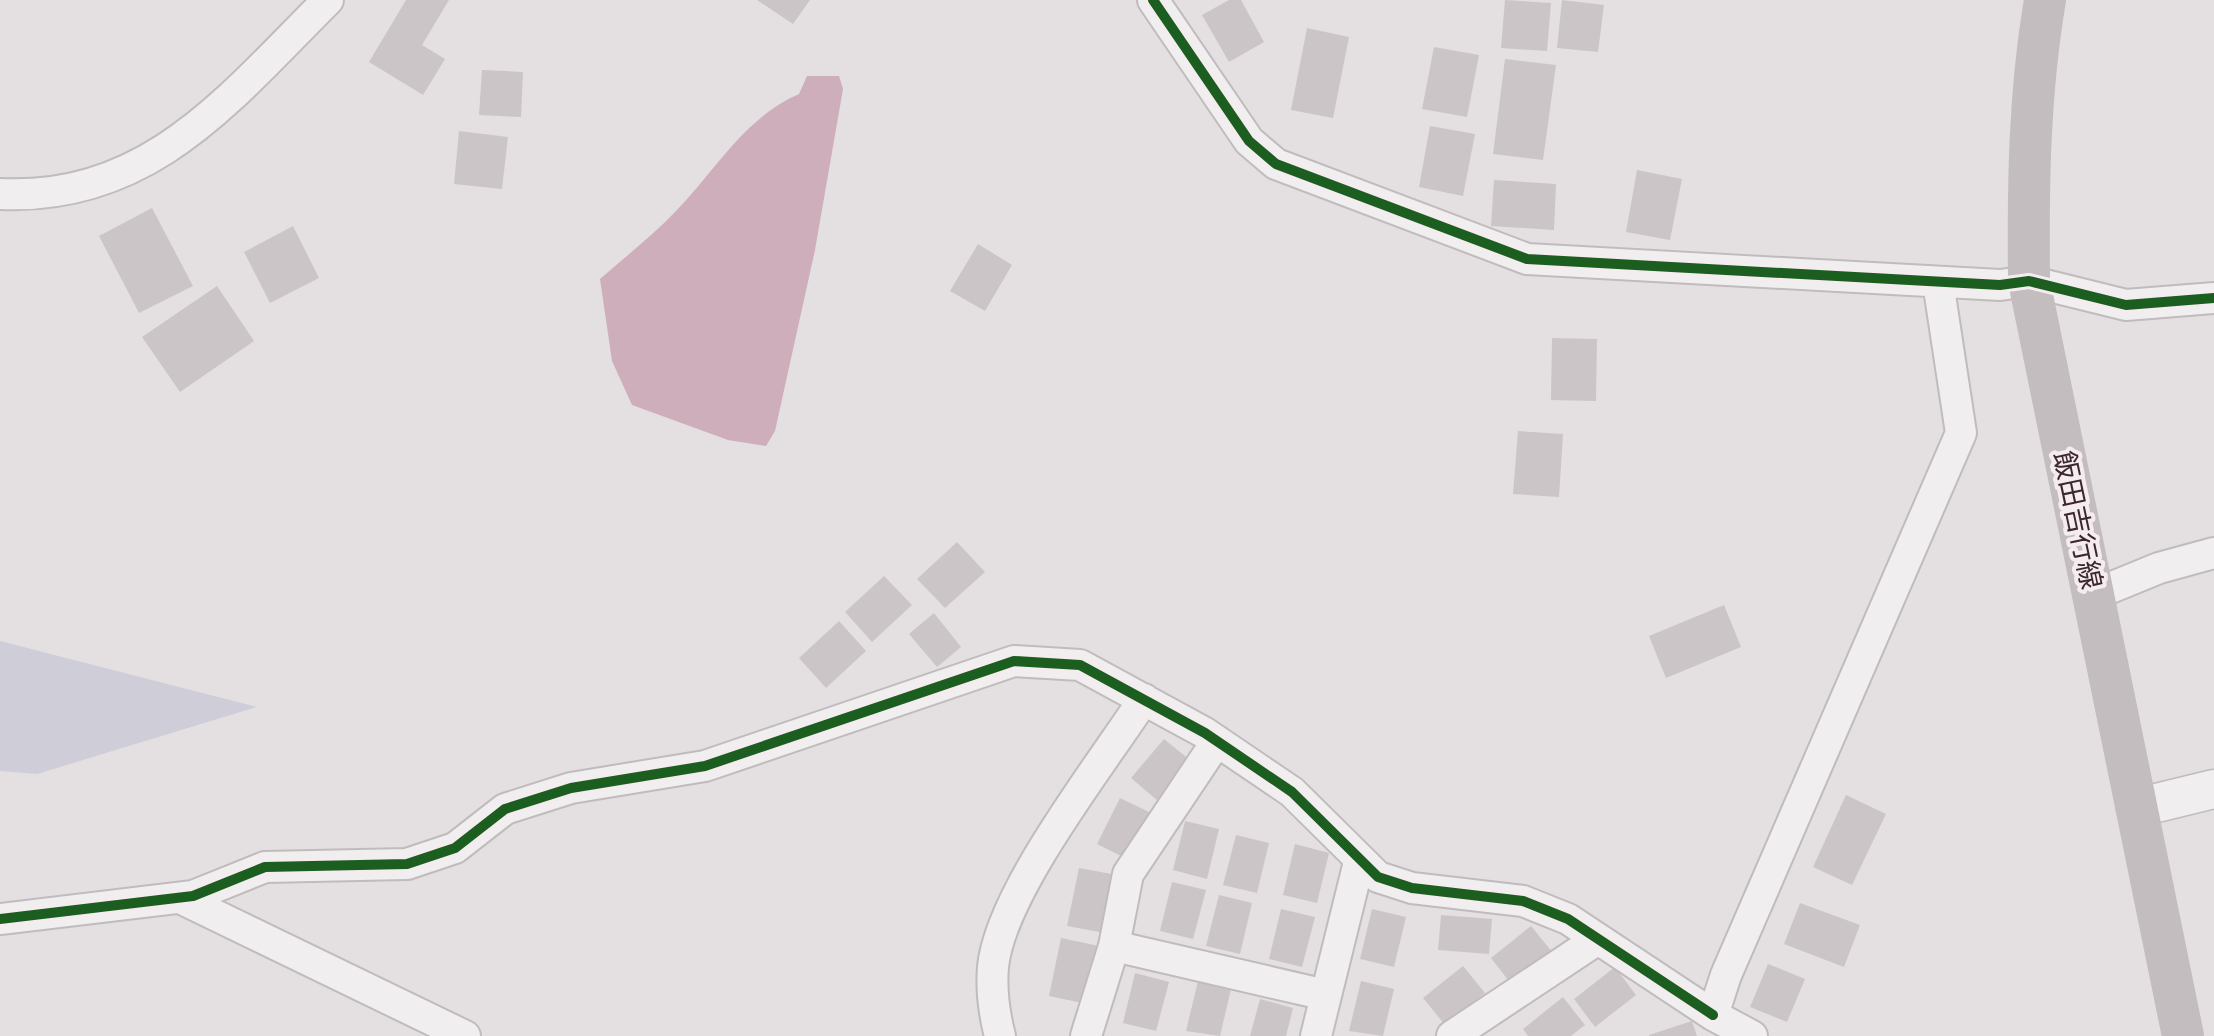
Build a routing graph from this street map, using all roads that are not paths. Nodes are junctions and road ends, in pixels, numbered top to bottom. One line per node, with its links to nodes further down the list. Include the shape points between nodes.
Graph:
1 (328, 0): 4 (street, via 199,128 148,164 80,184)
2 (1153, 0): 6 (street, via 1249,141 1276,164 1526,259)
3 (2045, 0): 5 (main road, 飯田吉行線, via 2032,100)
4 (0, 194)
5 (2029, 281): 6 (street); 7 (street, via 2126,305); 9 (main road, 飯田吉行線)
6 (1938, 282): 20 (street, via 1961,433)
7 (2214, 298)
8 (2214, 553): 9 (street)
9 (2093, 595): 13 (main road, 飯田吉行線)
10 (1144, 699): 11 (street); 15 (street, via 1080,665 1014,661 704,766 571,788 504,808 456,848 407,864 265,867); 22 (street, via 1032,867 1013,908 993,964)
11 (1217, 741): 14 (street, via 1292,792); 18 (street, via 1128,874)
12 (2214, 789): 13 (street)
13 (2136, 808): 27 (main road, 飯田吉行線)
14 (1359, 862): 17 (street, via 1378,878 1412,888 1523,901); 19 (street)
15 (180, 898): 16 (street); 21 (street)
16 (0, 919)
17 (1598, 939): 20 (street); 25 (street)
18 (1114, 946): 19 (street); 23 (street)
19 (1326, 995): 24 (street)
20 (1713, 1015): 26 (street)
21 (465, 1036)
22 (1000, 1036)
23 (1086, 1036)
24 (1316, 1036)
25 (1452, 1036)
26 (1752, 1036)
27 (2183, 1036)

